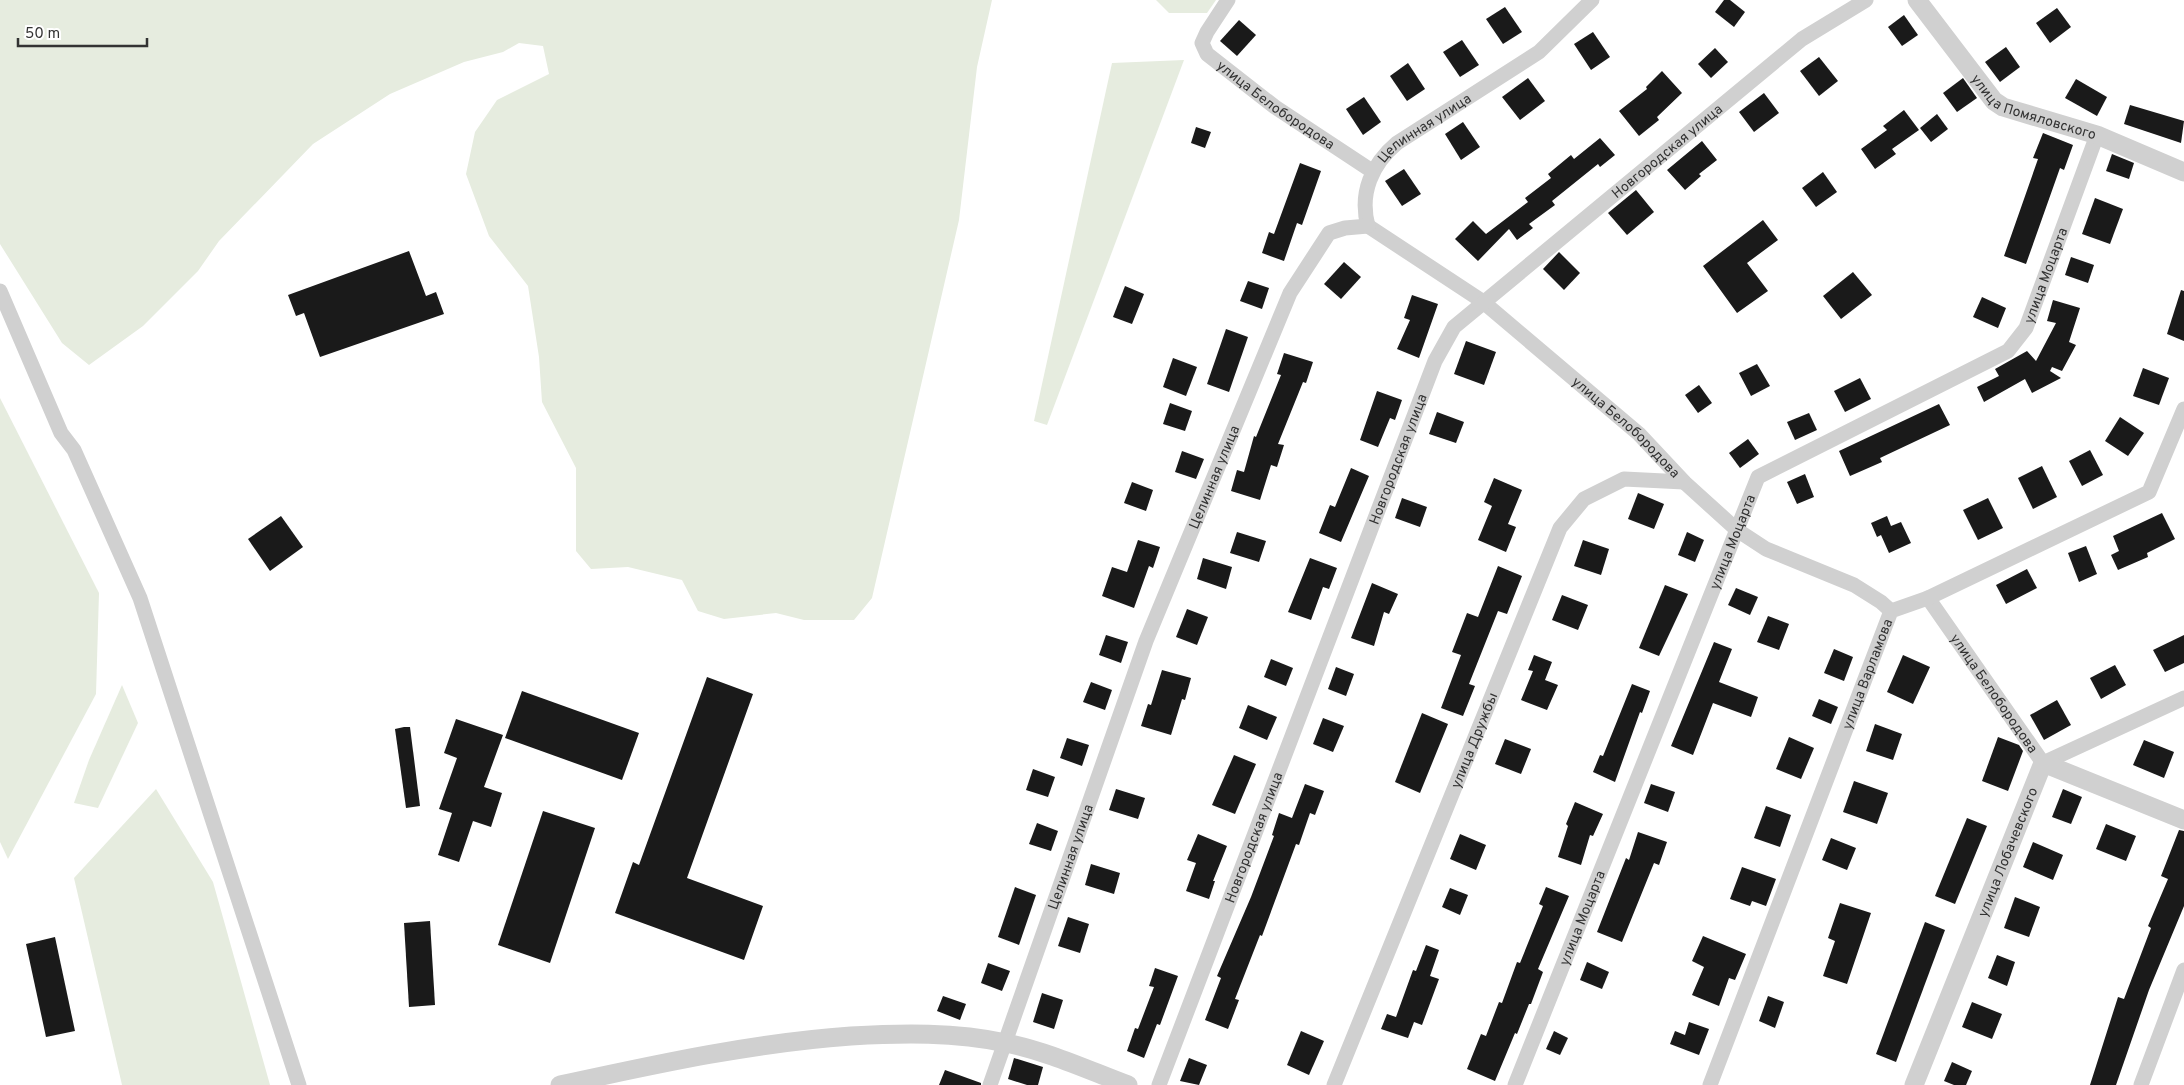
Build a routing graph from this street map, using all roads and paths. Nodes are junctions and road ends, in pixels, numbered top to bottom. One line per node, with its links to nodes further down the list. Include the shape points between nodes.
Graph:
1 (1228, 0): 6 (street, улица Белобородова, via 1202,43 1207,54 1275,107)
2 (1592, 0): 6 (street, Целинная улица, via 1539,52 1397,143 1384,153)
3 (1866, 0): 10 (street, Новгородская улица, via 1802,39)
4 (1917, 0): 5 (street, улица Помяловского, via 1994,101 2003,107)
5 (2097, 135): 7 (street, улица Помяловского); 13 (street, улица Моцарта, via 2026,328 2008,351 1758,477)
6 (1372, 171): 8 (street, Целинная улица, via 1364,197)
7 (2184, 172)
8 (1368, 226): 10 (street, улица Белобородова); 20 (street, Целинная улица, via 1329,233 1290,293 1146,641)
9 (0, 290): 21 (street, via 62,433 74,450 140,598)
10 (1482, 302): 12 (street, улица Белобородова, via 1639,434); 25 (street, Новгородская улица, via 1454,327 1435,361)
11 (2184, 409): 14 (street, улица Варламова, via 2150,492)
12 (1684, 482): 13 (street, улица Белобородова); 26 (street, улица Дружбы, via 1624,479 1584,499 1560,528)
13 (1737, 530): 15 (street, улица Белобородова, via 1766,549 1854,586); 27 (street, улица Моцарта)
14 (1928, 598): 15 (street, улица Варламова); 17 (street, улица Белобородова)
15 (1892, 612): 28 (street, улица Варламова)
16 (2184, 698): 17 (street)
17 (2043, 762): 18 (street, улица Белобородова); 29 (street, улица Лобачевского)
18 (2184, 820)
19 (2184, 970): 30 (street)
20 (1007, 1043): 22 (street, via 895,1033 789,1040 702,1054); 23 (street, Целинная улица); 24 (street)
21 (299, 1085)
22 (560, 1085)
23 (990, 1085)
24 (1128, 1085)
25 (1159, 1085)
26 (1334, 1085)
27 (1515, 1085)
28 (1710, 1085)
29 (1914, 1085)
30 (2141, 1085)

